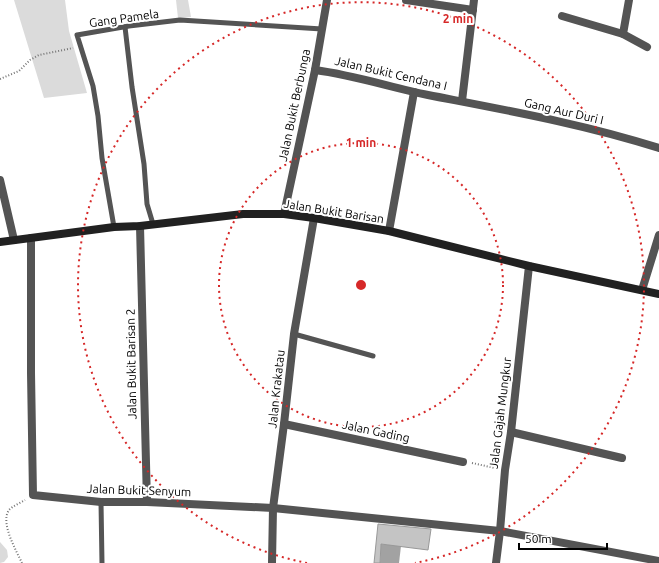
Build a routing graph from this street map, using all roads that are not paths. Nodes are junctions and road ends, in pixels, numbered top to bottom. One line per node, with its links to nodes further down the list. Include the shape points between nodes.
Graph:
1 (327, 0): 8 (street, Jalan Bukit Berbunga)
2 (406, 0): 5 (street)
3 (474, 0): 5 (street)
4 (629, 0): 9 (street)
5 (473, 10): 13 (street)
6 (562, 16): 9 (street)
7 (125, 27): 8 (lane, Gang Pamela, via 180,20); 18 (lane, via 147,204); 20 (lane, Gang Pamela, via 77,35 93,86)
8 (322, 29): 11 (street, Jalan Bukit Berbunga)
9 (623, 34): 10 (street)
10 (647, 47)
11 (315, 70): 12 (street, Jalan Bukit Cendana I); 16 (street, Jalan Bukit Berbunga)
12 (414, 92): 13 (street, Jalan Bukit Cendana I); 21 (street)
13 (462, 101): 14 (street, Gang Aur Duri I, via 593,130)
14 (659, 148)
15 (0, 180): 24 (street)
16 (284, 214): 17 (main road, Jalan Bukit Barisan); 18 (main road, Jalan Bukit Barisan, via 243,214)
17 (314, 218): 21 (main road, Jalan Bukit Barisan); 29 (street, Jalan Krakatau)
18 (153, 224): 19 (main road, Jalan Bukit Barisan)
19 (140, 226): 20 (main road, Jalan Bukit Barisan); 36 (street, Jalan Bukit Barisan 2)
20 (114, 227): 23 (main road, Jalan Bukit Barisan)
21 (389, 231): 26 (main road, Jalan Bukit Barisan)
22 (659, 235): 27 (street)
23 (31, 238): 24 (main road, Jalan Bukit Barisan); 35 (street, Jalan Bukit Senyum, via 33,495)
24 (14, 240): 25 (main road, Jalan Bukit Barisan)
25 (0, 242)
26 (529, 266): 27 (main road, Jalan Bukit Barisan); 32 (street, Jalan Gajah Mungkur)
27 (642, 290): 28 (main road, Jalan Bukit Barisan)
28 (659, 294)
29 (294, 334): 30 (lane); 31 (street, Jalan Krakatau)
30 (373, 356)
31 (284, 424): 34 (street, Jalan Gading); 37 (street, Jalan Krakatau)
32 (511, 432): 33 (street); 38 (street, Jalan Gajah Mungkur)
33 (622, 458)
34 (463, 462)
35 (101, 502): 36 (street, Jalan Bukit Senyum); 40 (lane)
36 (147, 502): 37 (street, Jalan Bukit Senyum)
37 (273, 508): 38 (street, Jalan Bukit Senyum); 41 (street, Jalan Krakatau)
38 (500, 531): 39 (street, Jalan Bukit Senyum); 42 (street, Jalan Gajah Mungkur)
39 (659, 561)
40 (102, 563)
41 (272, 563)
42 (496, 563)

